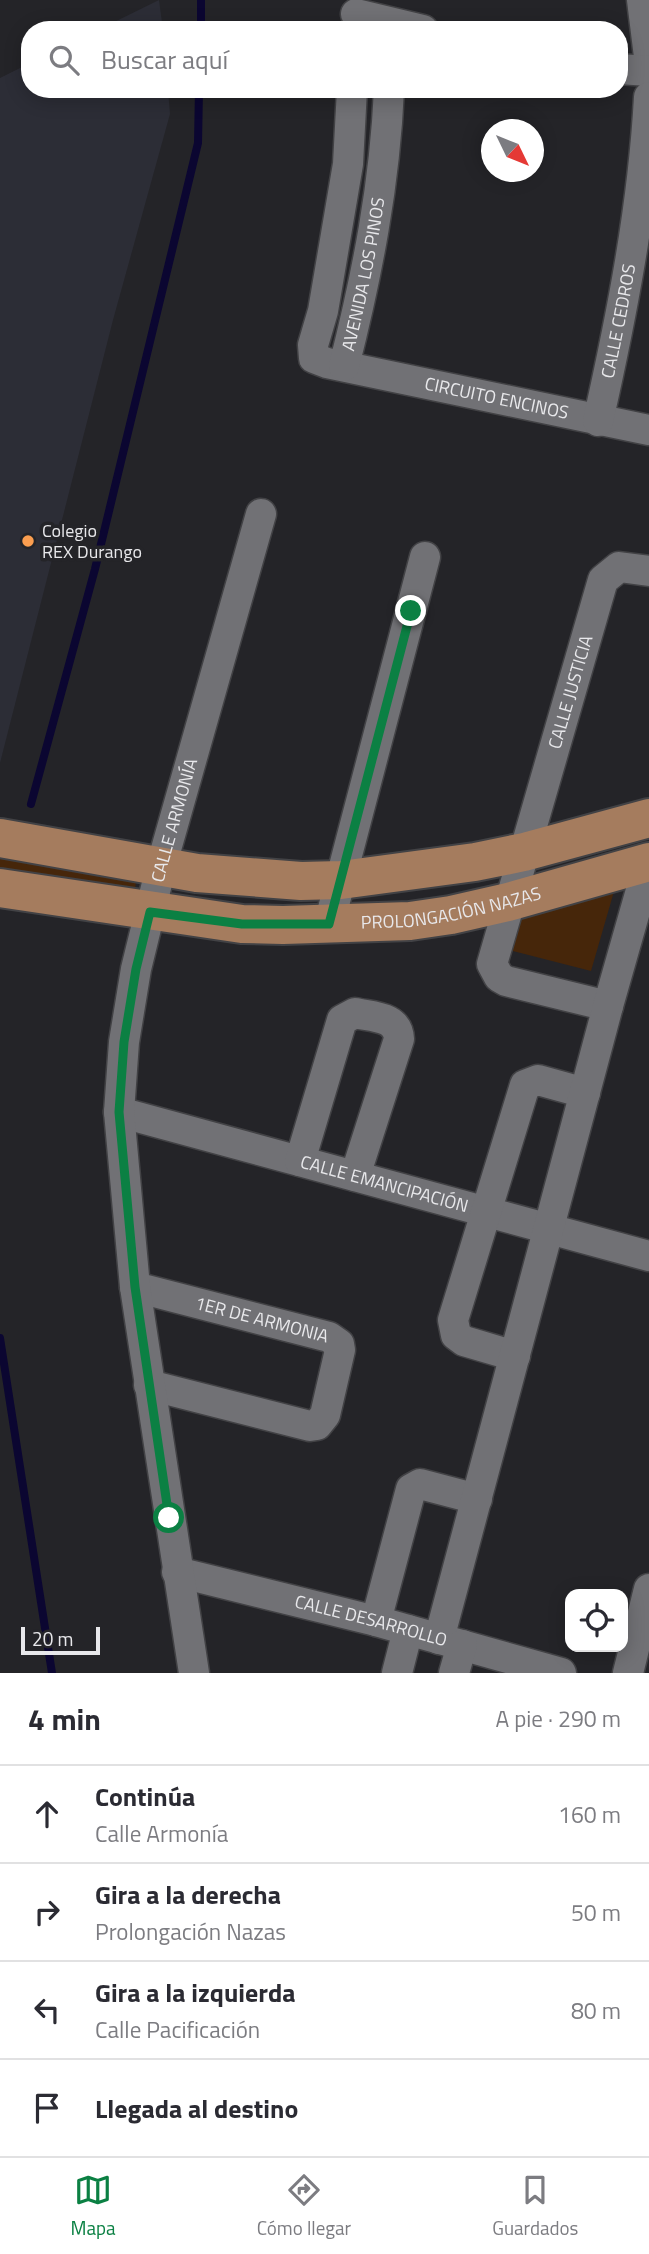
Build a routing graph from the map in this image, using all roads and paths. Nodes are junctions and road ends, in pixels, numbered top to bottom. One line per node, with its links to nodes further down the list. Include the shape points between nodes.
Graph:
1 (642, 0): 4 (street)
2 (356, 15): 3 (street)
3 (390, 17)
4 (649, 57)
5 (628, 70): 6 (street)
6 (649, 71)
7 (649, 97): 11 (street, CALLE CEDROS, via 629,271)
8 (352, 98): 10 (street, AVENIDA LOS PINOS, via 348,164 313,352 314,358)
9 (389, 98): 10 (street, AVENIDA LOS PINOS, via 379,207)
10 (344, 366): 11 (street, CIRCUITO ENCINOS)
11 (598, 421): 12 (street, CIRCUITO ENCINOS)
12 (649, 430)
13 (261, 514): 20 (street, CALLE ARMONÍA)
14 (425, 557): 21 (street)
15 (649, 571): 18 (street, CALLE JUSTICIA, via 619,567 603,580)
16 (649, 818): 18 (main road)
17 (0, 838): 20 (main road)
18 (524, 852): 21 (main road); 23 (street, CALLE JUSTICIA)
19 (649, 862): 23 (main road, PROLONGACIÓN NAZAS); 26 (street)
20 (161, 867): 21 (main road, via 246,878); 24 (street, CALLE ARMONÍA)
21 (341, 880): 25 (street)
22 (0, 888): 24 (main road, PROLONGACIÓN NAZAS)
23 (508, 902): 25 (main road, PROLONGACIÓN NAZAS, via 410,921); 26 (street, CALLE JUSTICIA, via 492,956 499,977)
24 (150, 912): 25 (main road, PROLONGACIÓN NAZAS, via 242,924); 28 (street, CALLE ARMONÍA, via 124,1042)
25 (329, 924)
26 (608, 1006): 27 (street)
27 (585, 1093): 31 (street, via 538,1080 526,1085); 32 (street)
28 (119, 1112): 29 (street, CALLE EMANCIPACIÓN); 34 (street, CALLE ARMONÍA)
29 (300, 1161): 30 (street, CALLE EMANCIPACIÓN); 30 (street, via 342,1020 355,1013 388,1020 398,1029 398,1039)
30 (355, 1175): 31 (street, CALLE EMANCIPACIÓN)
31 (486, 1211): 32 (street, CALLE EMANCIPACIÓN); 35 (street, via 453,1328 464,1341)
32 (550, 1229): 33 (street, CALLE EMANCIPACIÓN); 35 (street)
33 (649, 1255)
34 (135, 1287): 36 (street, CALLE ARMONÍA); 36 (street, 1ER DE ARMONIA, via 329,1337 340,1350 325,1415 317,1425)
35 (515, 1356): 37 (street)
36 (149, 1385): 38 (street, CALLE ARMONÍA)
37 (477, 1499): 40 (street, via 420,1484 411,1489); 42 (street)
38 (177, 1572): 40 (street, CALLE DESARROLLO); 43 (street, CALLE ARMONÍA)
39 (649, 1589): 47 (street)
40 (376, 1621): 41 (street, CALLE DESARROLLO)
41 (408, 1630): 42 (street, CALLE DESARROLLO); 44 (street)
42 (451, 1642): 45 (street); 46 (street, CALLE DESARROLLO)
43 (194, 1673)
44 (397, 1673)
45 (454, 1673)
46 (561, 1673)
47 (628, 1673)

